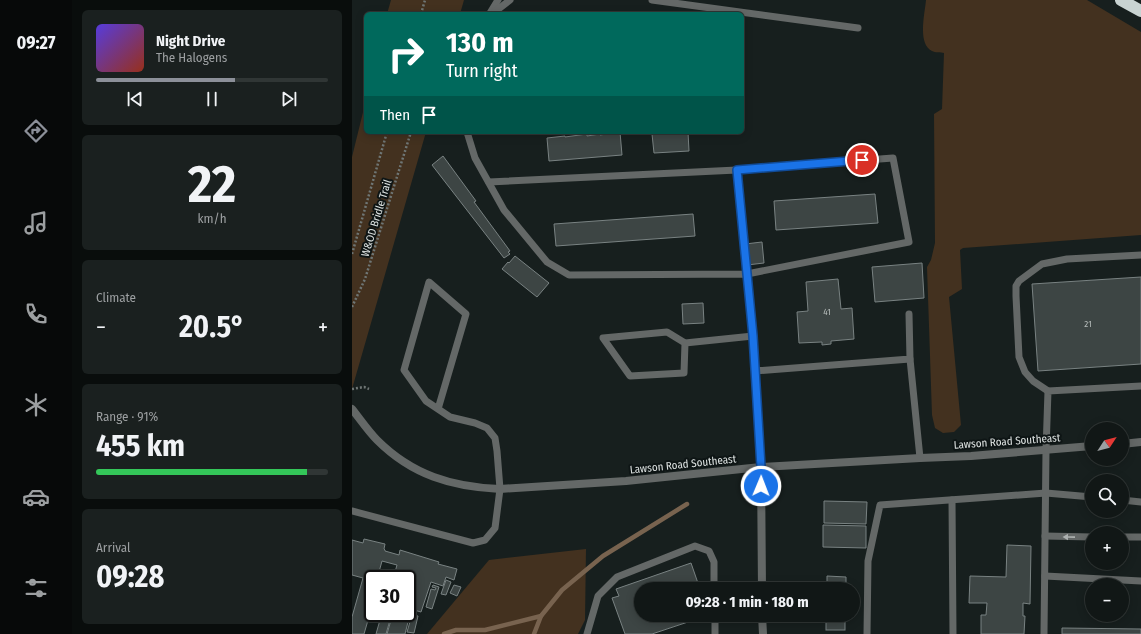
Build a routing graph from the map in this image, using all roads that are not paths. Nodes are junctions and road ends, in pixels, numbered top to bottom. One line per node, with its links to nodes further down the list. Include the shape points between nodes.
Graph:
1 (498, 0): 6 (lane)
2 (510, 0): 7 (lane)
3 (652, 0): 8 (lane)
4 (1121, 0): 5 (highway)
5 (1141, 11)
6 (492, 12)
7 (494, 12)
8 (740, 12)
9 (744, 13): 10 (lane)
10 (858, 28)
11 (468, 134): 13 (lane, via 475,158)
12 (737, 170): 13 (lane); 15 (lane); 15 (lane, via 893,158 909,242)
13 (489, 182): 15 (lane, via 504,210 547,262 569,275)
14 (1141, 255): 22 (lane, via 1067,259 1042,264 1016,286 1019,357 1025,372)
15 (747, 274): 17 (lane)
16 (909, 314): 19 (lane)
17 (753, 336): 18 (lane); 20 (lane)
18 (685, 343): 18 (lane, via 684,373 630,376 603,338 667,332)
19 (910, 359): 20 (lane); 29 (lane)
20 (755, 371): 30 (lane)
21 (1141, 386): 22 (lane)
22 (1048, 391): 28 (lane)
23 (352, 409): 31 (street, Lawson Road Southeast, via 386,449 414,469 458,485)
24 (438, 409): 24 (lane, via 466,314 429,282 404,370 426,401); 31 (lane, via 450,417 487,428 495,438)
25 (1141, 442): 26 (street)
26 (1129, 443)
27 (1085, 447): 28 (street, Lawson Road Southeast)
28 (1046, 450): 29 (street, Lawson Road Southeast); 32 (lane)
29 (920, 458): 30 (street, Lawson Road Southeast)
30 (761, 467): 31 (street, Lawson Road Southeast, via 626,481); 45 (street)
31 (500, 489): 37 (lane, via 495,528 485,540 473,543)
32 (1046, 493): 33 (lane); 34 (lane); 38 (lane)
33 (1085, 496)
34 (952, 500): 51 (lane, via 880,505 868,561); 52 (lane)
35 (1129, 501): 36 (lane)
36 (1141, 502)
37 (352, 511)
38 (1045, 536): 39 (lane, one-way to 38); 42 (lane)
39 (1085, 537)
40 (1129, 537): 41 (lane)
41 (1141, 538)
42 (1045, 576): 43 (lane); 53 (lane)
43 (1141, 581)
44 (714, 582): 48 (lane, via 714,562 709,551 694,546 617,577 598,596)
45 (762, 582)
46 (715, 622): 49 (lane)
47 (762, 622): 50 (street)
48 (587, 634)
49 (715, 634)
50 (762, 634)
51 (866, 634)
52 (954, 634)
53 (1044, 634)

